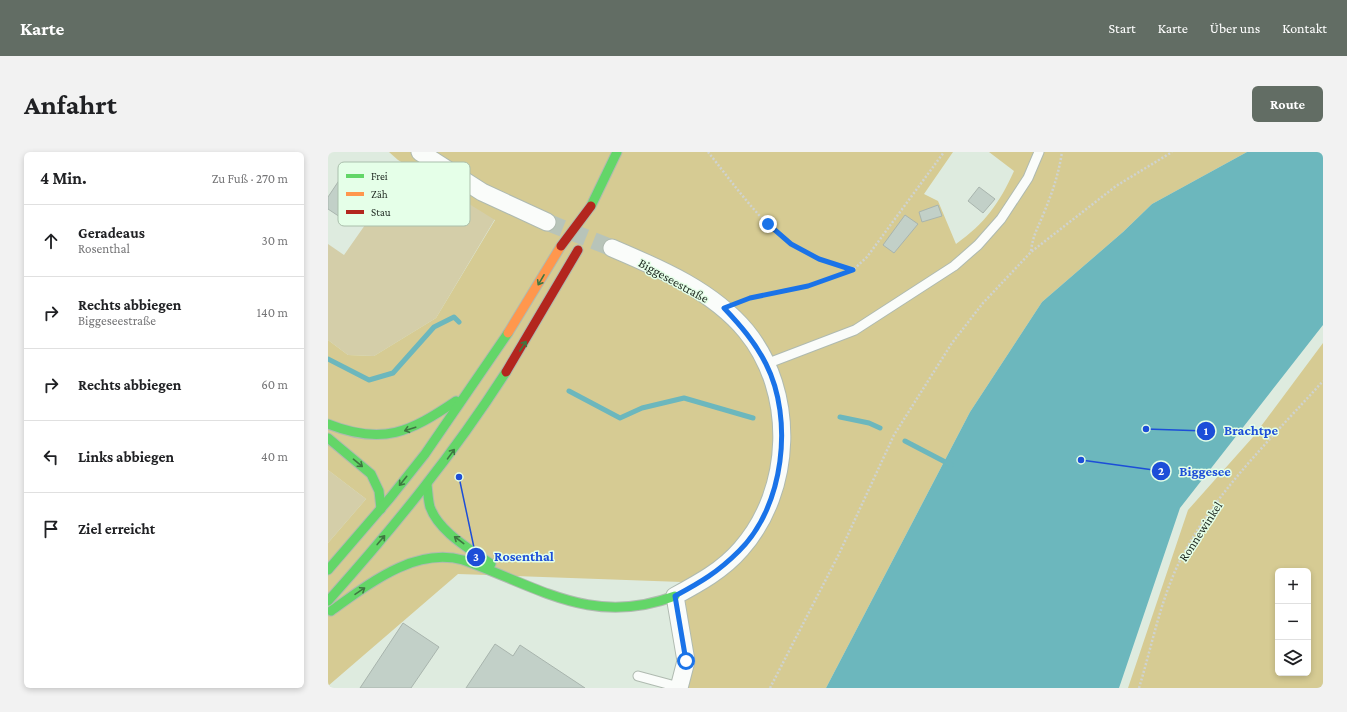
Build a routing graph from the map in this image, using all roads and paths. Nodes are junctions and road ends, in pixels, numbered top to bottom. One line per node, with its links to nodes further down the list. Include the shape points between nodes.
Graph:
1 (420, 152): 8 (street)
2 (617, 152): 10 (main road)
3 (708, 152): 14 (path, via 768,224 791,244 819,259)
4 (944, 152): 14 (path, via 867,257)
5 (1039, 152): 16 (lane, via 1028,178 1001,219 978,245 954,266 855,330)
6 (1062, 152): 13 (path, via 1045,212 1033,235)
7 (1172, 152): 13 (path, via 1116,186)
8 (436, 162)
9 (470, 184): 11 (street)
10 (590, 206): 18 (main road, one-way to 18, bridge, via 561,246 523,311); 21 (main road, one-way to 10, bridge, via 483,408 535,327 580,243)
11 (547, 222)
12 (612, 248): 15 (street, Biggeseestraße, via 658,268)
13 (1031, 252): 30 (path, via 983,304 952,343 905,417 839,554)
14 (853, 270): 15 (path, via 808,286 750,298)
15 (724, 308): 16 (street, Biggeseestraße, via 747,332)
16 (766, 364): 25 (street, Biggeseestraße, via 780,405 777,482 772,496 751,537 740,550 710,578)
17 (1323, 381): 31 (path, Ronnewinkel, via 1242,471 1185,550 1169,589)
18 (467, 393): 19 (main road, one-way to 19, via 418,426 390,435 359,435); 22 (main road, one-way to 22, via 425,454)
19 (328, 424)
20 (328, 438): 22 (main road, one-way to 22, via 371,474 379,491)
21 (427, 485): 24 (main road, one-way to 21, via 438,521 430,508); 26 (main road, one-way to 21)
22 (380, 509): 23 (main road)
23 (328, 570)
24 (513, 580): 25 (main road, via 549,595 601,608 649,605); 27 (main road, one-way to 24, via 362,589 392,572 418,561 437,557 456,558)
25 (675, 596): 29 (street, via 686,661)
26 (328, 601)
27 (328, 614)
28 (638, 676): 29 (lane)
29 (679, 688)
30 (770, 688)
31 (1139, 688)

